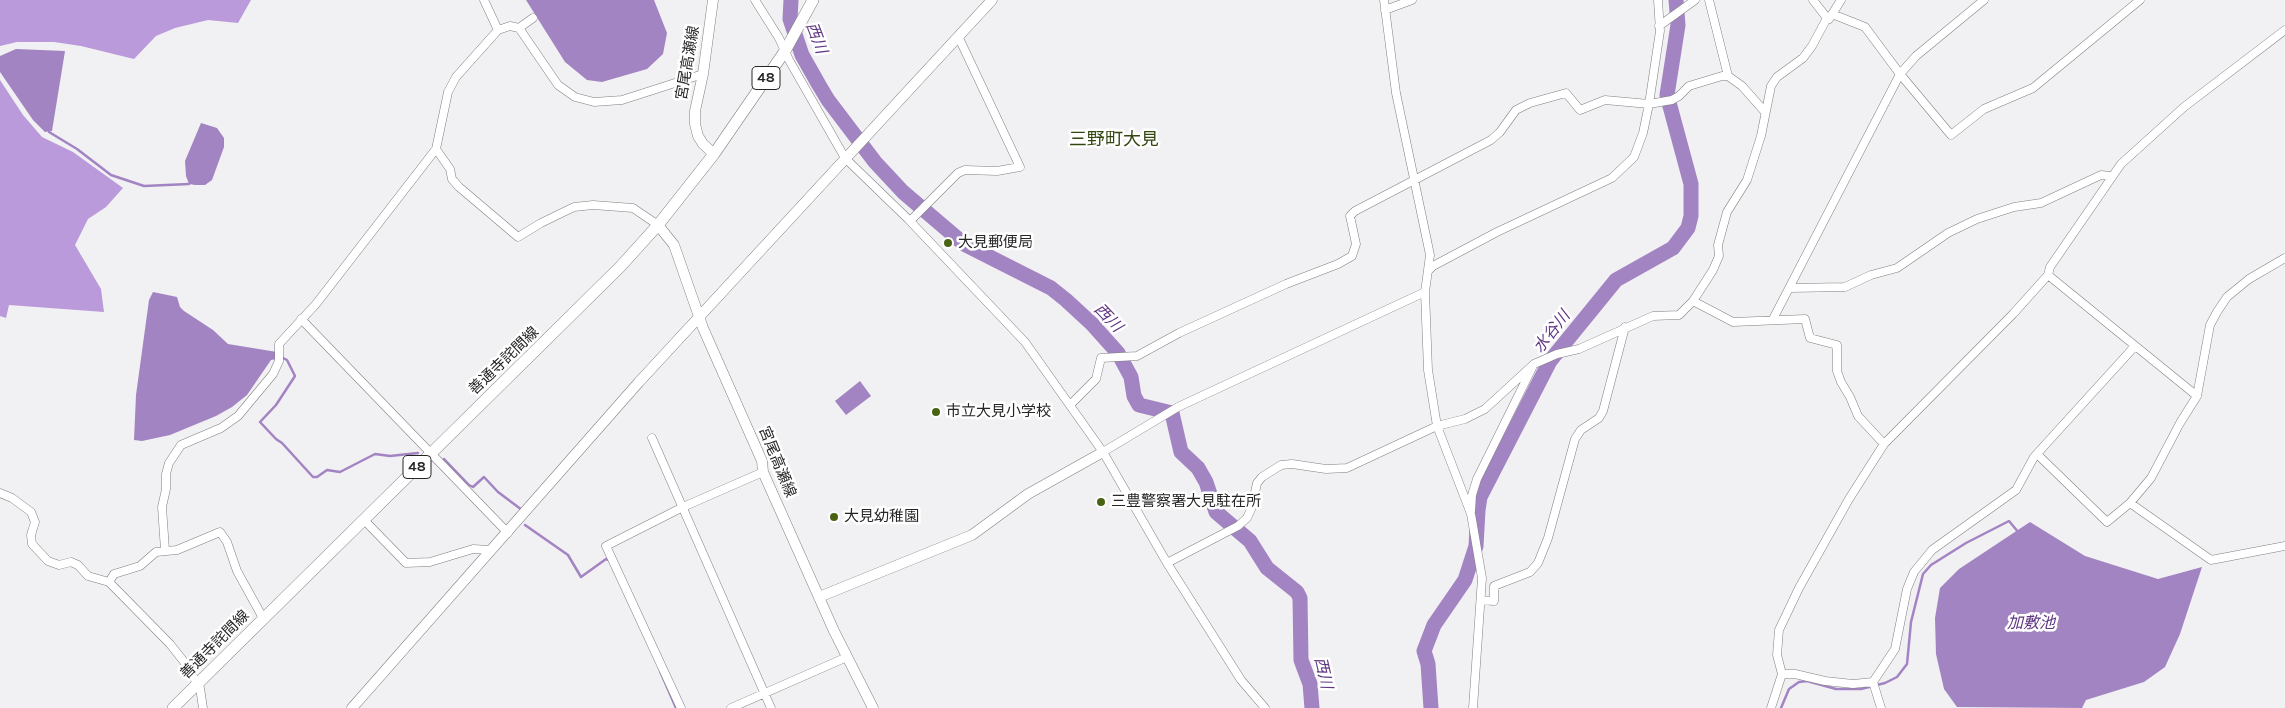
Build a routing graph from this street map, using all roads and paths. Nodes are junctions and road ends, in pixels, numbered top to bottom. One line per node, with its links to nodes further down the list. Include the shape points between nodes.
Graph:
1 (484, 0): 20 (street)
2 (713, 0): 24 (street, 宮尾高瀬線)
3 (755, 0): 23 (street)
4 (813, 0): 23 (main road, 善通寺詫間線 / 48)
5 (992, 0): 22 (street)
6 (1384, 0): 15 (street)
7 (1412, 0): 15 (street)
8 (1658, 0): 18 (street)
9 (1695, 0): 18 (street)
10 (1709, 0): 26 (street)
11 (1813, 0): 16 (street)
12 (1841, 0): 16 (street)
13 (1984, 0): 25 (street, via 1916,56)
14 (2140, 0): 25 (street, via 2033,88 1984,109 1951,135)
15 (1385, 10): 33 (street, via 1396,93)
16 (1830, 16): 25 (street, via 1865,27); 28 (street, via 1802,58 1778,76 1771,86)
17 (533, 18): 19 (street)
18 (1659, 26): 27 (street)
19 (518, 28): 20 (street, via 510,26); 24 (street, via 558,85 575,97 594,102 622,100)
20 (498, 30): 29 (street, via 456,76 448,92)
21 (2285, 30): 32 (street, via 2184,107)
22 (958, 36): 31 (street); 34 (street, via 1020,167 958,173)
23 (785, 51): 30 (main road, 善通寺詫間線 / 48); 31 (street)
24 (703, 74): 30 (street, 宮尾高瀬線, via 695,124 703,144)
25 (1900, 74): 39 (street)
26 (1728, 76): 27 (street, via 1699,81 1679,96); 28 (street, via 1742,86)
27 (1649, 104): 33 (street, via 1605,100 1580,110 1566,93 1530,103 1516,110 1491,140); 37 (street, via 1634,157 1612,178 1497,232)
28 (1765, 112): 41 (street, via 1747,180 1727,212 1718,245 1719,256)
29 (436, 150): 35 (street, via 459,187 518,237 574,207 593,205 633,208); 43 (street)
30 (714, 154): 35 (main road, 善通寺詫間線 / 48)
31 (845, 158): 34 (street); 42 (street)
32 (2111, 176): 38 (street, via 2050,267); 39 (street, via 2102,175 2041,204 2014,207 1977,219 1948,233 1897,268 1845,287)
33 (1414, 181): 37 (street, via 1430,254); 49 (street, via 1350,216 1356,244 1352,256 1179,333 1137,356 1101,358 1096,379)
34 (910, 221): 49 (street, via 1025,342)
35 (658, 225): 42 (street, 宮尾高瀬線, via 674,245); 54 (main road, 善通寺詫間線 / 48, via 620,267)
36 (2285, 258): 48 (street, via 2249,279 2227,297 2216,312 2210,325)
37 (1428, 271): 40 (street)
38 (2048, 275): 46 (street); 52 (street)
39 (1790, 288): 44 (street)
40 (1425, 292): 50 (street, via 1428,370); 53 (street, via 1178,407)
41 (1693, 301): 44 (street, via 1732,322); 45 (street, via 1679,315 1653,316)
42 (699, 317): 56 (street, 宮尾高瀬線, via 762,461); 62 (street)
43 (301, 320): 54 (street); 64 (street, via 279,344 279,361 273,374 238,416 221,428 181,445 169,463 162,507)
44 (1773, 320): 52 (street, via 1805,319 1810,338 1837,345 1836,370 1841,382 1858,416)
45 (1625, 327): 47 (street, via 1579,349); 69 (street, via 1603,412 1575,439 1538,563 1530,572 1494,586 1494,601)
46 (2135, 346): 48 (street); 55 (street)
47 (1534, 364): 50 (street, via 1485,409 1465,419); 60 (street, via 1477,479)
48 (2197, 396): 58 (street, via 2151,478)
49 (1070, 405): 53 (street)
50 (1437, 426): 60 (street); 66 (street, via 1347,468 1281,465 1257,482 1252,507 1238,526)
51 (652, 438): 59 (street)
52 (1884, 444): 72 (street, via 1849,499 1779,630 1777,655)
53 (1102, 452): 66 (street); 68 (street, via 1028,494 972,535)
54 (430, 453): 61 (main road, 善通寺詫間線 / 48); 62 (street)
55 (2036, 454): 58 (street, via 2107,522); 73 (street, via 2016,490 1932,550 1914,572 1907,588 1896,649)
56 (763, 472): 59 (street); 68 (street, 宮尾高瀬線)
57 (0, 493): 67 (street, via 31,512 35,522 32,544 48,561 59,565 71,562 88,576)
58 (2130, 503): 63 (street, via 2211,560)
59 (683, 507): 75 (street); 80 (street, via 606,546)
60 (1471, 514): 69 (street, via 1482,578)
61 (364, 520): 65 (street, via 406,563 430,562 472,549); 70 (main road, 善通寺詫間線 / 48)
62 (508, 533): 65 (street)
63 (2285, 546)
64 (165, 550): 67 (street, via 156,552 140,566 114,574); 70 (street, via 177,550 220,532)
65 (490, 550): 79 (street)
66 (1167, 563): 76 (street, via 1241,680)
67 (109, 582): 74 (street, via 170,644)
68 (820, 597): 71 (street, 宮尾高瀬線)
69 (1481, 600): 84 (street)
70 (263, 618): 74 (main road, 善通寺詫間線 / 48)
71 (847, 657): 75 (street); 83 (street, 宮尾高瀬線)
72 (1782, 674): 73 (street, via 1825,682); 85 (street)
73 (1873, 682): 86 (street)
74 (198, 683): 77 (main road, 善通寺詫間線 / 48); 78 (street)
75 (765, 694): 81 (street); 82 (street)
76 (1263, 707)
77 (173, 708)
78 (203, 708)
79 (352, 708)
80 (681, 708)
81 (731, 708)
82 (771, 708)
83 (874, 708)
84 (1473, 708)
85 (1771, 708)
86 (1881, 708)

